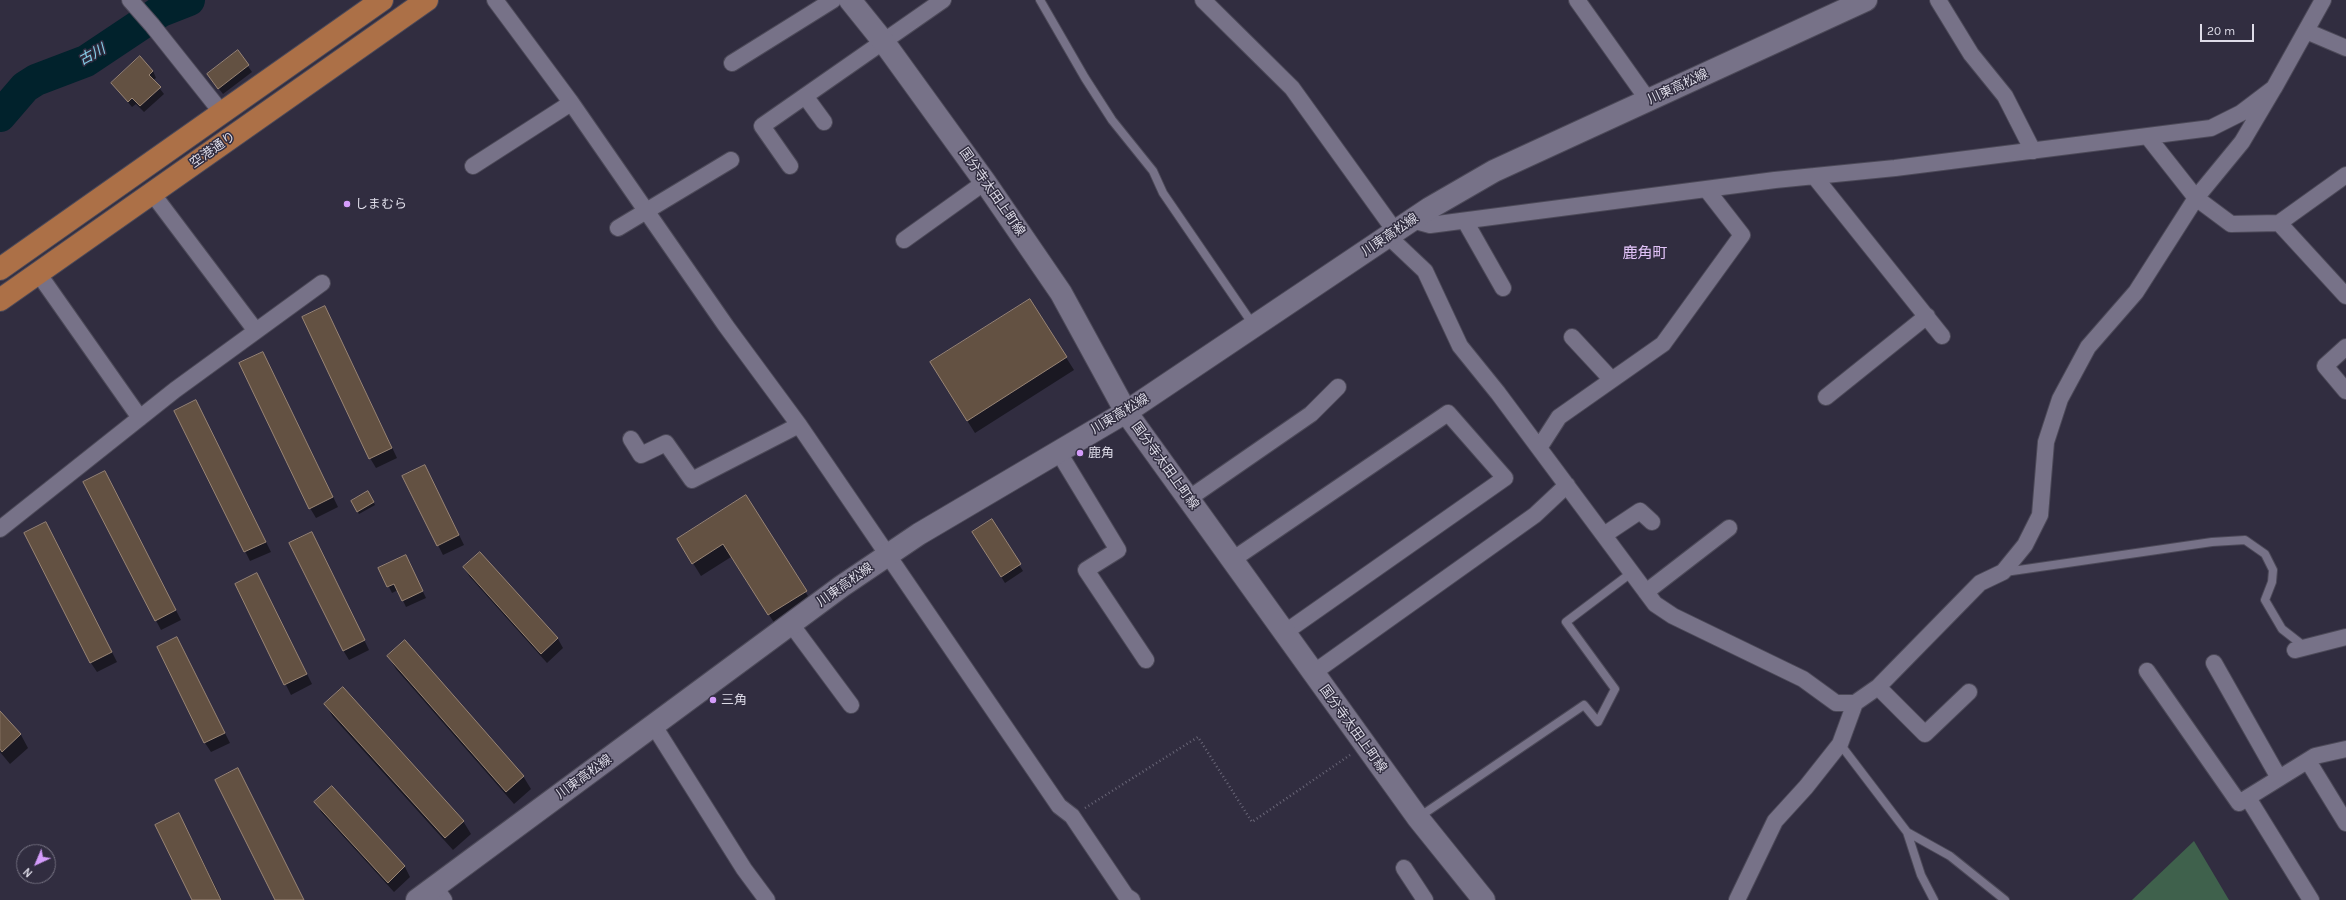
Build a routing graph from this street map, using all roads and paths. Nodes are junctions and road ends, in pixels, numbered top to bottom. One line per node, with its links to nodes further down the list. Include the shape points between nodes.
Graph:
1 (130, 0): 22 (street)
2 (382, 0): 22 (highway, 空港通り)
3 (427, 0): 33 (highway, 空港通り)
4 (495, 0): 21 (street)
5 (833, 0): 17 (street)
6 (850, 0): 15 (main road, 国分寺太田上町線)
7 (943, 0): 15 (street)
8 (1040, 0): 48 (lane, via 1112,120 1153,171 1163,193)
9 (1203, 0): 39 (street, via 1292,88)
10 (1577, 0): 20 (street)
11 (1866, 0): 20 (main road, 川東高松線)
12 (1938, 0): 25 (street, via 1971,54 2005,96)
13 (2317, 2): 14 (street)
14 (2306, 30): 16 (street); 18 (street)
15 (883, 41): 19 (street); 31 (main road, 国分寺太田上町線)
16 (2346, 48)
17 (732, 63)
18 (2274, 88): 24 (street, via 2241,114 2211,128); 34 (street, via 2242,142)
19 (805, 96): 23 (street); 28 (street, via 762,126)
20 (1648, 100): 39 (main road, 川東高松線, via 1494,171)
21 (571, 103): 27 (street); 35 (street)
22 (222, 113): 41 (highway, 空港通り)
23 (824, 122)
24 (2148, 137): 25 (street); 34 (street)
25 (2033, 151): 30 (street)
26 (731, 160): 35 (street)
27 (472, 166)
28 (790, 166)
29 (2346, 175): 37 (street)
30 (1814, 176): 32 (street); 47 (street)
31 (985, 182): 40 (street); 57 (main road, 国分寺太田上町線, via 1060,293)
32 (1707, 190): 36 (street); 53 (street, via 1742,234 1663,344)
33 (152, 193): 42 (highway, 空港通り); 49 (street)
34 (2196, 198): 37 (street, via 2231,224); 72 (street, via 2136,292 2088,347 2060,399 2046,442 2040,515 2026,545)
35 (647, 212): 38 (street); 59 (street)
36 (1465, 221): 39 (street); 44 (street)
37 (2279, 222): 45 (street)
38 (618, 228)
39 (1398, 229): 48 (main road, 川東高松線); 61 (street, via 1426,271 1460,346)
40 (904, 240)
41 (0, 269)
42 (38, 273): 46 (highway, 空港通り); 58 (street)
43 (322, 283): 49 (street)
44 (1503, 288)
45 (2346, 296)
46 (0, 300)
47 (1927, 316): 50 (street); 56 (street)
48 (1254, 327): 57 (main road, 川東高松線)
49 (256, 331): 58 (street)
50 (1942, 336)
51 (1572, 337): 53 (street)
52 (2346, 347): 55 (street, via 2325,366)
53 (1611, 379): 61 (street, via 1558,417)
54 (1338, 387): 64 (street, via 1311,414)
55 (2346, 391)
56 (1826, 396)
57 (1126, 412): 62 (main road, 川東高松線); 64 (main road, 国分寺太田上町線)
58 (140, 418): 67 (street)
59 (799, 425): 60 (street, via 692,480 666,443 641,455); 69 (street)
60 (631, 439)
61 (1539, 448): 63 (street)
62 (1058, 451): 69 (main road, 川東高松線); 78 (street, via 1118,550 1086,570)
63 (1567, 485): 68 (street); 81 (street, via 1535,515)
64 (1188, 499): 70 (main road, 国分寺太田上町線)
65 (1652, 522): 68 (street, via 1640,511)
66 (1730, 528): 73 (street)
67 (0, 529)
68 (1604, 535): 71 (street)
69 (889, 554): 74 (main road, 川東高松線); 93 (street, via 939,632 1059,806)
70 (1232, 560): 75 (main road, 国分寺太田上町線); 75 (street, via 1448,413 1505,478)
71 (1631, 572): 73 (street); 94 (lane, via 1566,622 1615,689 1598,722 1584,705)
72 (2003, 572): 77 (lane, via 2212,542 2245,540 2266,554 2273,570 2272,582 2265,600 2282,629); 82 (street, via 1980,583)
73 (1646, 592): 84 (street, via 1655,604 1673,616 1803,679 1836,703)
74 (791, 624): 85 (street); 86 (main road, 川東高松線)
75 (1284, 633): 81 (main road, 国分寺太田上町線)
76 (2346, 637): 77 (street)
77 (2300, 649)
78 (1146, 660)
79 (2214, 663): 91 (street)
80 (2147, 671): 92 (street, via 2239,803)
81 (1313, 673): 88 (main road, 国分寺太田上町線)
82 (1878, 687): 83 (street, via 1925,734); 84 (street)
83 (1968, 692)
84 (1855, 703): 87 (street)
85 (851, 705)
86 (654, 726): 98 (main road, 川東高松線); 100 (street, via 744,870)
87 (1840, 744): 96 (lane); 104 (street, via 1775,821)
88 (1365, 745): 93 (path, via 1252,822 1198,737); 94 (main road, 国分寺太田上町線)
89 (2346, 749): 90 (street, via 2314,756)
90 (2308, 761): 91 (street); 95 (street)
91 (2279, 778): 92 (street)
92 (2248, 798): 107 (street)
93 (1072, 816): 101 (street, via 1126,896)
94 (1418, 818): 103 (main road, 国分寺太田上町線)
95 (2346, 823)
96 (1907, 832): 105 (lane, via 1921,875); 106 (lane, via 1950,856)
97 (1404, 868): 102 (street)
98 (439, 894): 99 (main road, 川東高松線)
99 (417, 900)
100 (767, 900)
101 (1132, 900)
102 (1425, 900)
103 (1484, 900)
104 (1737, 900)
105 (1934, 900)
106 (2005, 900)
107 (2311, 900)

